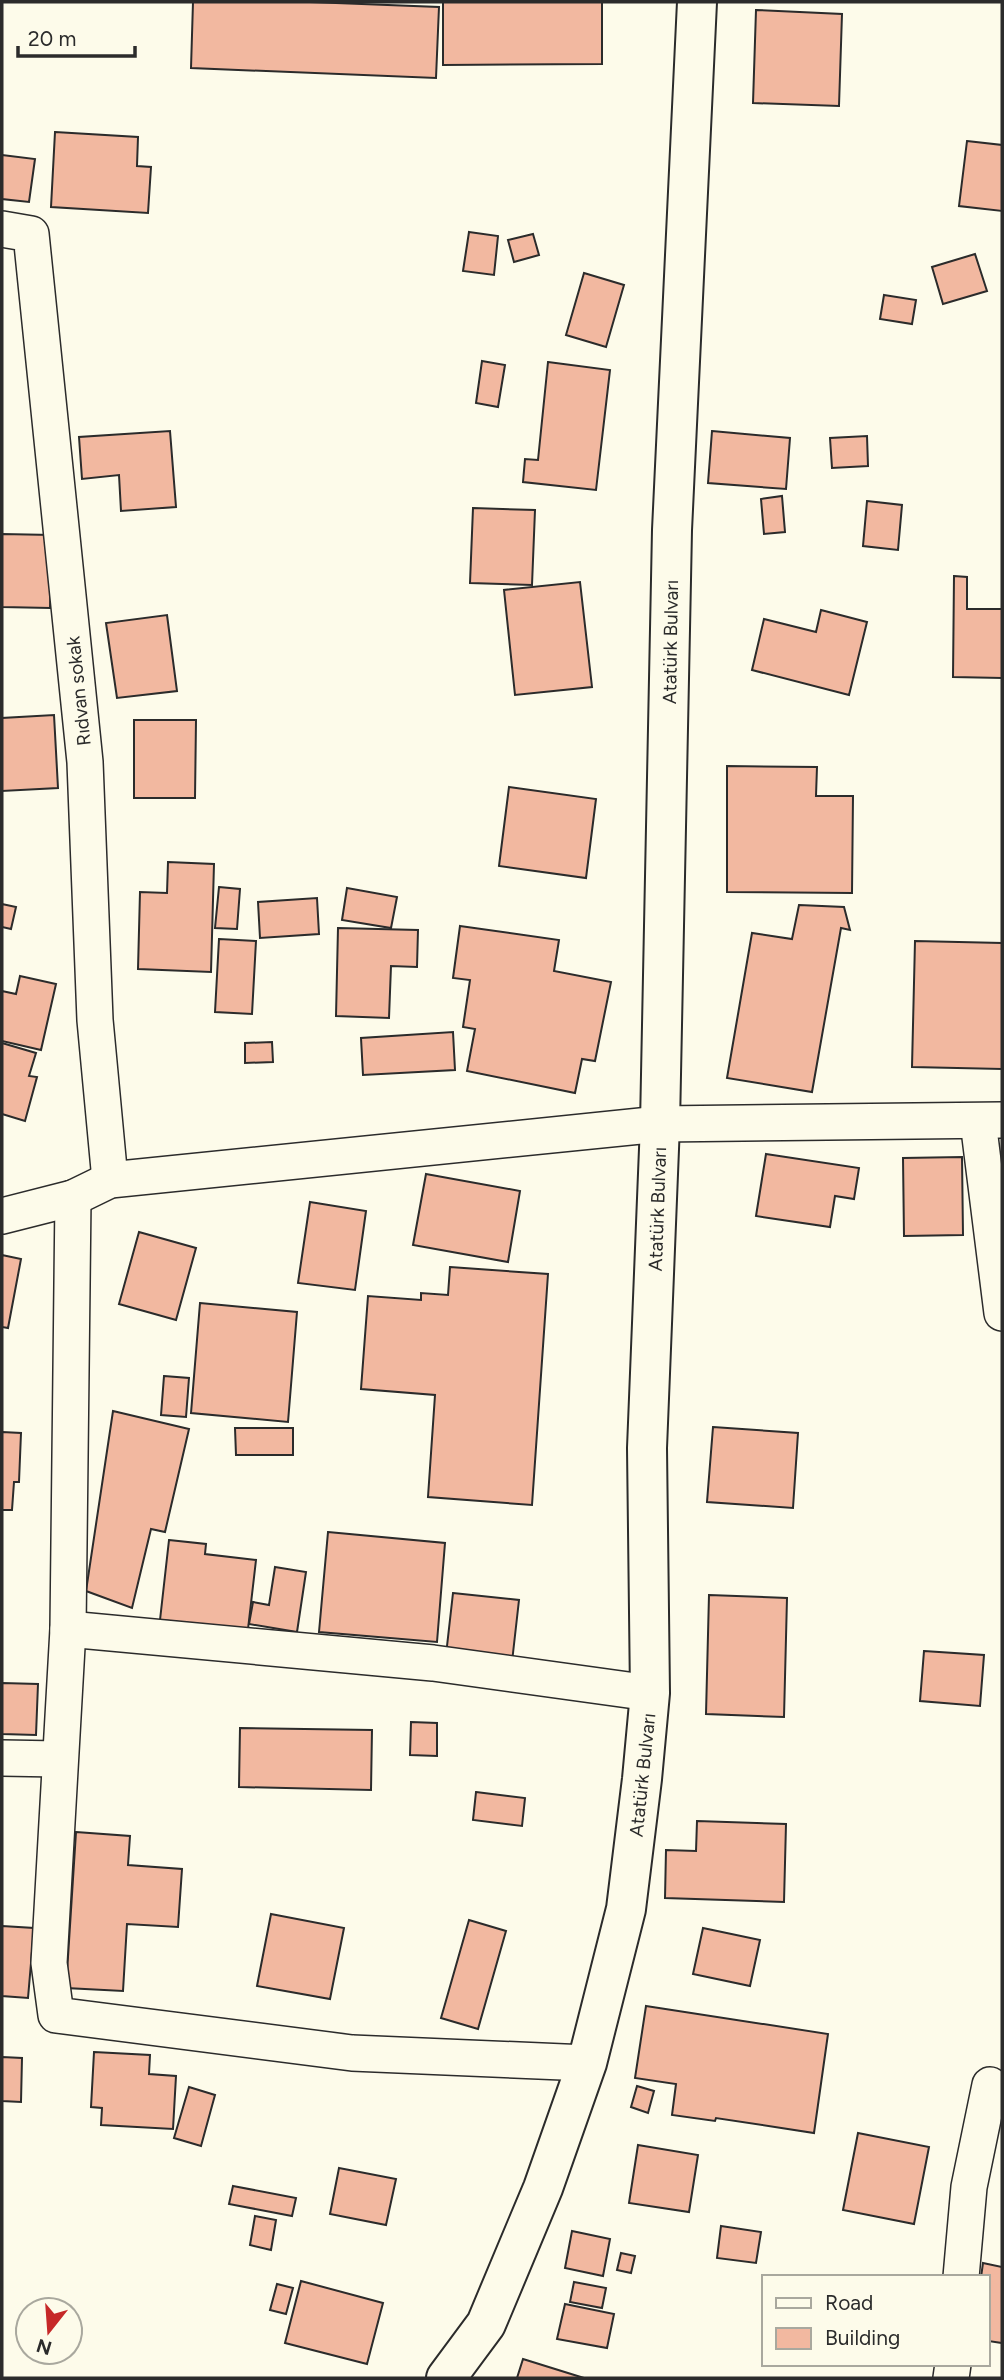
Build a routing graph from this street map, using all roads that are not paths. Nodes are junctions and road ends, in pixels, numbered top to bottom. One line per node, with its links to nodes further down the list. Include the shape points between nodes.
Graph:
1 (697, 2): 4 (main road, Atatürk Bulvarı, via 672,530)
2 (2, 229): 5 (street, Rıdvan sokak, via 31,234 85,762 95,1020)
3 (990, 1121): 4 (street); 8 (street)
4 (660, 1124): 5 (street); 10 (main road, Atatürk Bulvarı, via 647,1448)
5 (110, 1180): 6 (street)
6 (73, 1198): 7 (street); 9 (street)
7 (2, 1216)
8 (1002, 1313)
9 (68, 1629): 10 (street, via 433,1663); 12 (street)
10 (650, 1693): 13 (main road, Atatürk Bulvarı, via 626,1909)
11 (2, 1758): 12 (street)
12 (59, 1759): 13 (street, via 49,1964 56,2015 352,2053)
13 (587, 2063): 16 (main road, Atatürk Bulvarı, via 543,2188 486,2324)
14 (989, 2085): 15 (street, via 969,2187)
15 (961, 2275)
16 (446, 2378)

